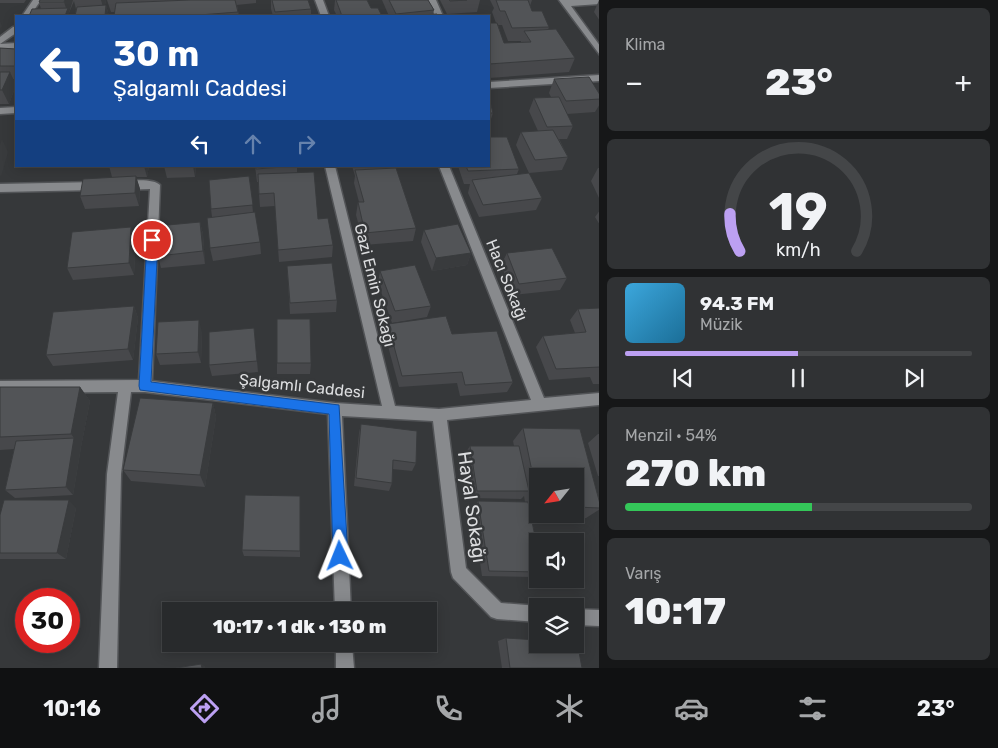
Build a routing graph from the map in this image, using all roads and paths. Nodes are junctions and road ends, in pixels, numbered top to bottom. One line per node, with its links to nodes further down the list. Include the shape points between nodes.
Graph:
1 (37, 0): 6 (street)
2 (319, 0): 7 (street)
3 (432, 0): 8 (street)
4 (564, 2): 5 (street); 13 (street)
5 (599, 2)
6 (27, 15)
7 (324, 15)
8 (439, 15)
9 (15, 30): 10 (street)
10 (0, 41)
11 (15, 46): 12 (street)
12 (0, 47)
13 (599, 53)
14 (599, 78): 15 (street)
15 (490, 85)
16 (15, 110): 17 (street)
17 (0, 111)
18 (330, 167): 27 (street, Gazi Emin Sokağı)
19 (444, 167): 25 (street, Hacı Sokağı)
20 (0, 188): 21 (street, via 156,185)
21 (145, 386): 23 (street, Şalgamlı Caddesi); 26 (street, Şalgamlı Caddesi)
22 (0, 387): 23 (street, Şalgamlı Caddesi)
23 (125, 387): 34 (street, via 114,474)
24 (599, 400): 25 (street, Şalgamlı Caddesi)
25 (540, 405): 28 (street, Şalgamlı Caddesi)
26 (335, 409): 27 (street, Şalgamlı Caddesi); 29 (street)
27 (390, 412): 28 (street, Şalgamlı Caddesi)
28 (439, 415): 30 (street, Hayal Sokağı, via 459,572 496,611)
29 (342, 602)
30 (529, 613)
31 (584, 617): 32 (street)
32 (599, 618)
33 (344, 652): 35 (street)
34 (108, 668)
35 (345, 668)

